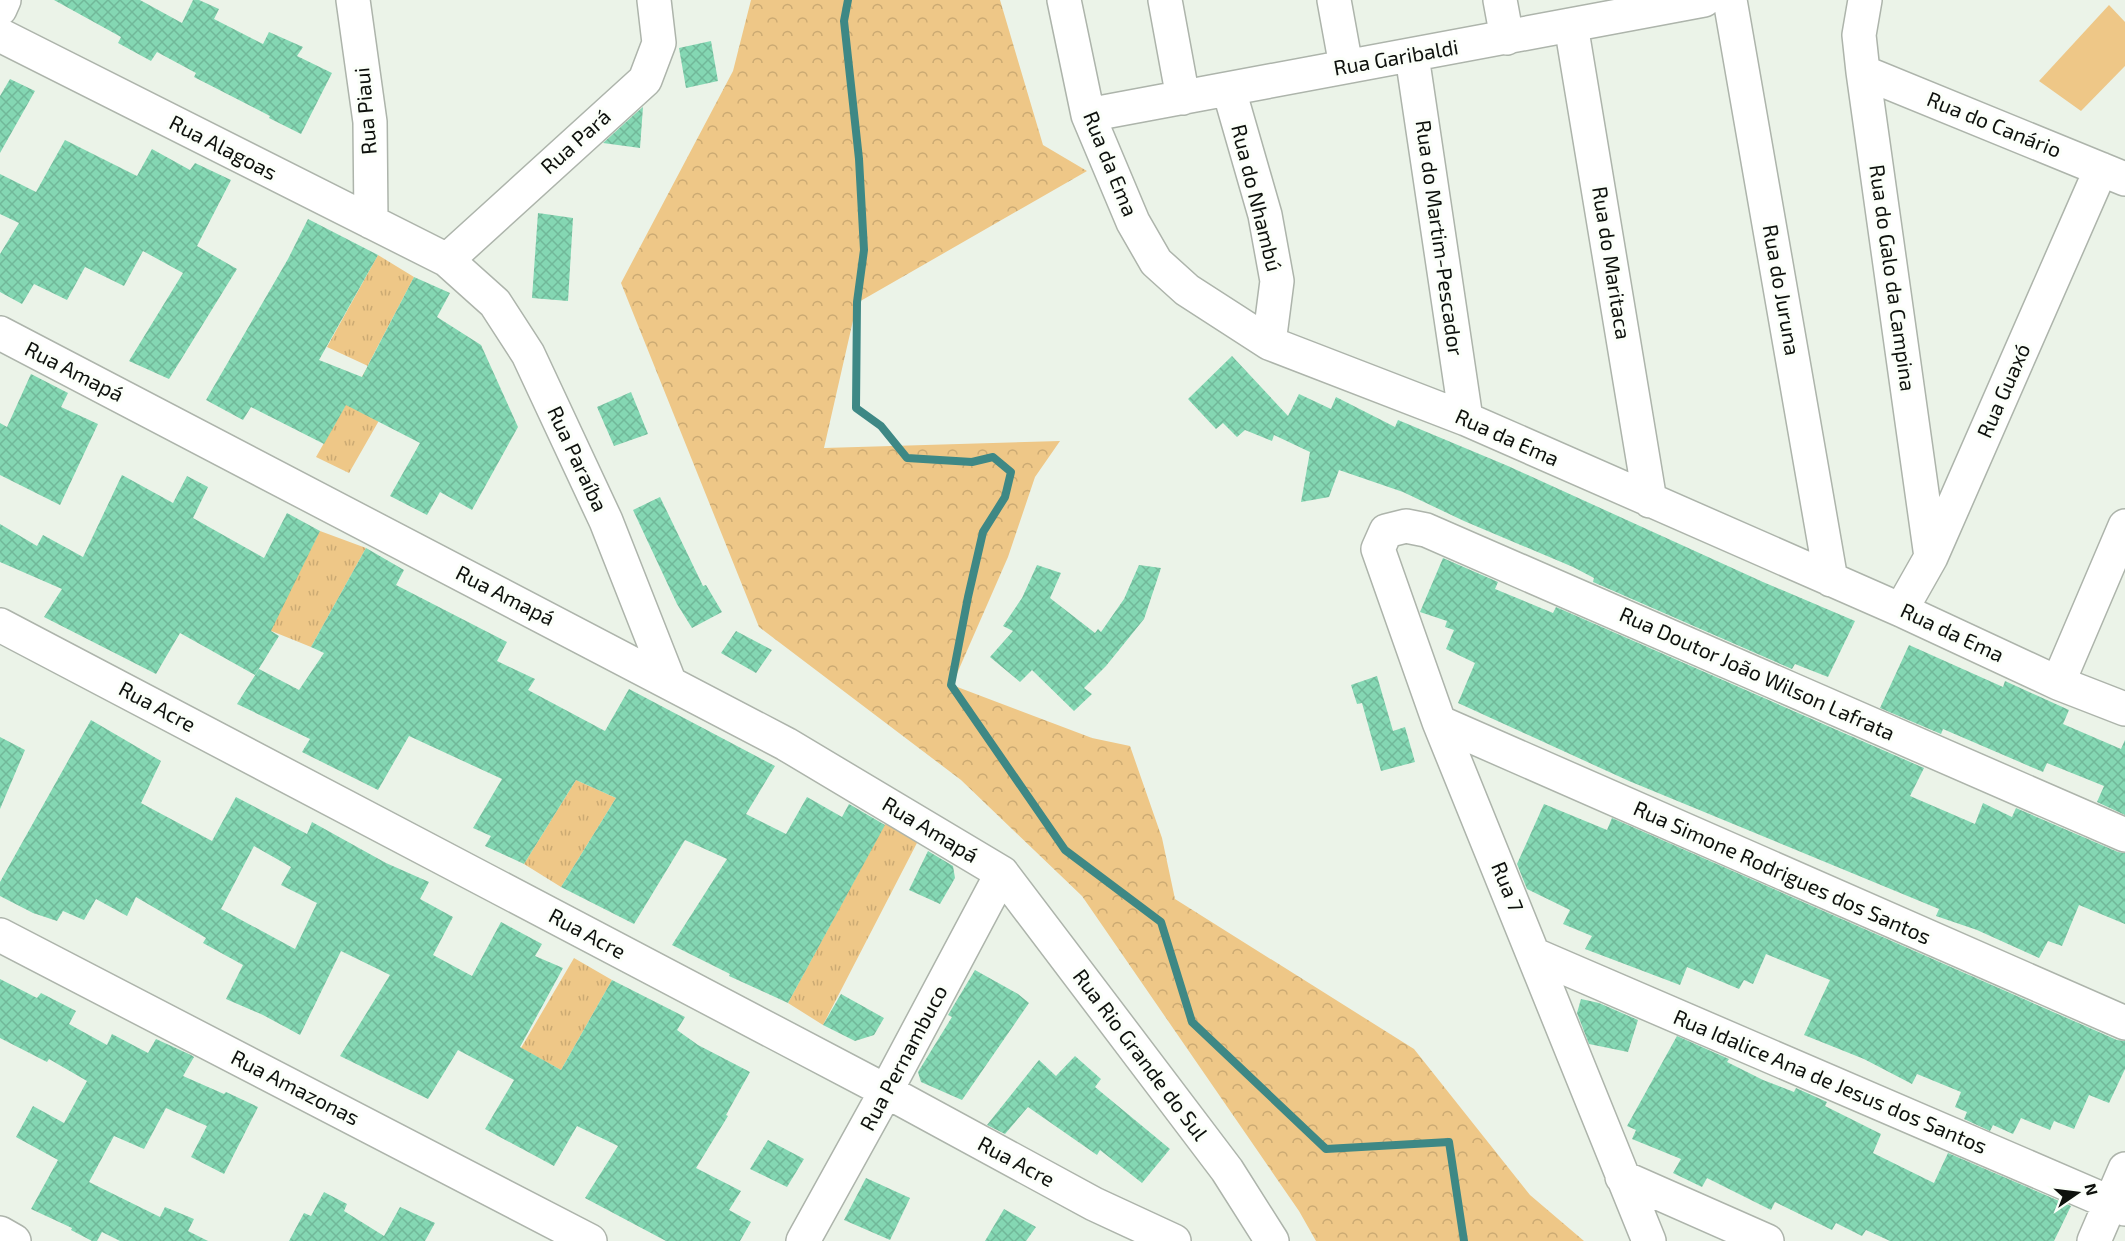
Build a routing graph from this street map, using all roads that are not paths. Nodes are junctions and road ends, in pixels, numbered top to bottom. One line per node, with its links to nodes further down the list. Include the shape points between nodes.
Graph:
1 (4, 0): 11 (street)
2 (353, 0): 23 (street, Rua Piaui, via 370,122)
3 (654, 0): 24 (street, Rua Pará, via 659,43 645,80)
4 (1064, 0): 21 (street, Rua da Ema)
5 (1166, 0): 20 (street)
6 (1334, 0): 17 (street)
7 (1500, 0): 15 (street)
8 (1704, 0): 12 (street, Rua Garibaldi)
9 (1730, 0): 32 (street, Rua do Juruna)
10 (1865, 0): 18 (street, Rua do Galo da Campina, via 1859,35)
11 (0, 9)
12 (1613, 9): 13 (street, Rua Garibaldi)
13 (1571, 25): 15 (street, Rua Garibaldi); 28 (street, Rua do Maritaca)
14 (0, 35): 23 (street, Rua Alagoas)
15 (1507, 38): 16 (street, Rua Garibaldi)
16 (1412, 56): 17 (street, Rua Garibaldi); 27 (street, Rua do Martim-Pescador)
17 (1346, 66): 19 (street, Rua Garibaldi)
18 (1863, 72): 22 (street, Rua do Canário); 31 (street, Rua do Galo da Campina)
19 (1229, 90): 20 (street, Rua Garibaldi); 26 (street, Rua do Nhambú, via 1265,215 1277,281)
20 (1183, 98): 21 (street, Rua Garibaldi)
21 (1088, 116): 26 (street, Rua da Ema, via 1133,222 1156,262 1187,290)
22 (2113, 174): 31 (street, Rua Guaxó)
23 (371, 222): 24 (street, Rua Alagoas)
24 (447, 260): 35 (street, Rua Paraíba, via 495,303 528,354 606,521)
25 (0, 333): 35 (street, Rua Amapá)
26 (1269, 343): 27 (street, Rua da Ema)
27 (1466, 419): 28 (street, Rua da Ema)
28 (1650, 501): 32 (street, Rua da Ema)
29 (2125, 526): 36 (street)
30 (1386, 531): 38 (street, Rua 7, via 1378,549); 39 (street, Rua Doutor João Wilson Lafrata, via 1406,526 1426,530)
31 (1931, 557): 33 (street, Rua Guaxó)
32 (1831, 580): 33 (street, Rua da Ema)
33 (1901, 610): 36 (street, Rua da Ema)
34 (0, 625): 44 (street, Rua Acre)
35 (669, 681): 40 (street, Rua Amapá, via 786,744)
36 (2058, 683): 37 (street, Rua da Ema)
37 (2125, 709)
38 (1438, 722): 42 (street, Rua 7); 43 (street, Rua Simone Rodrigues dos Santos)
39 (2125, 834)
40 (1002, 873): 44 (street, Rua Pernambuco); 53 (street, Rua Rio Grande do Sul, via 1227,1170)
41 (0, 935): 50 (street, Rua Amazonas)
42 (1535, 955): 46 (street, Rua 7); 47 (street, Rua Idalice Ana de Jesus dos Santos)
43 (2125, 1023)
44 (886, 1091): 51 (street, Rua Pernambuco); 52 (street, Rua Acre, via 1094,1204)
45 (2125, 1169): 47 (street)
46 (1622, 1177): 54 (street, Rua 7); 55 (street)
47 (2118, 1206): 56 (street)
48 (0, 1233): 49 (street)
49 (15, 1241)
50 (590, 1241)
51 (803, 1241)
52 (1174, 1241)
53 (1272, 1241)
54 (1649, 1241)
55 (1767, 1241)
56 (2094, 1241)

